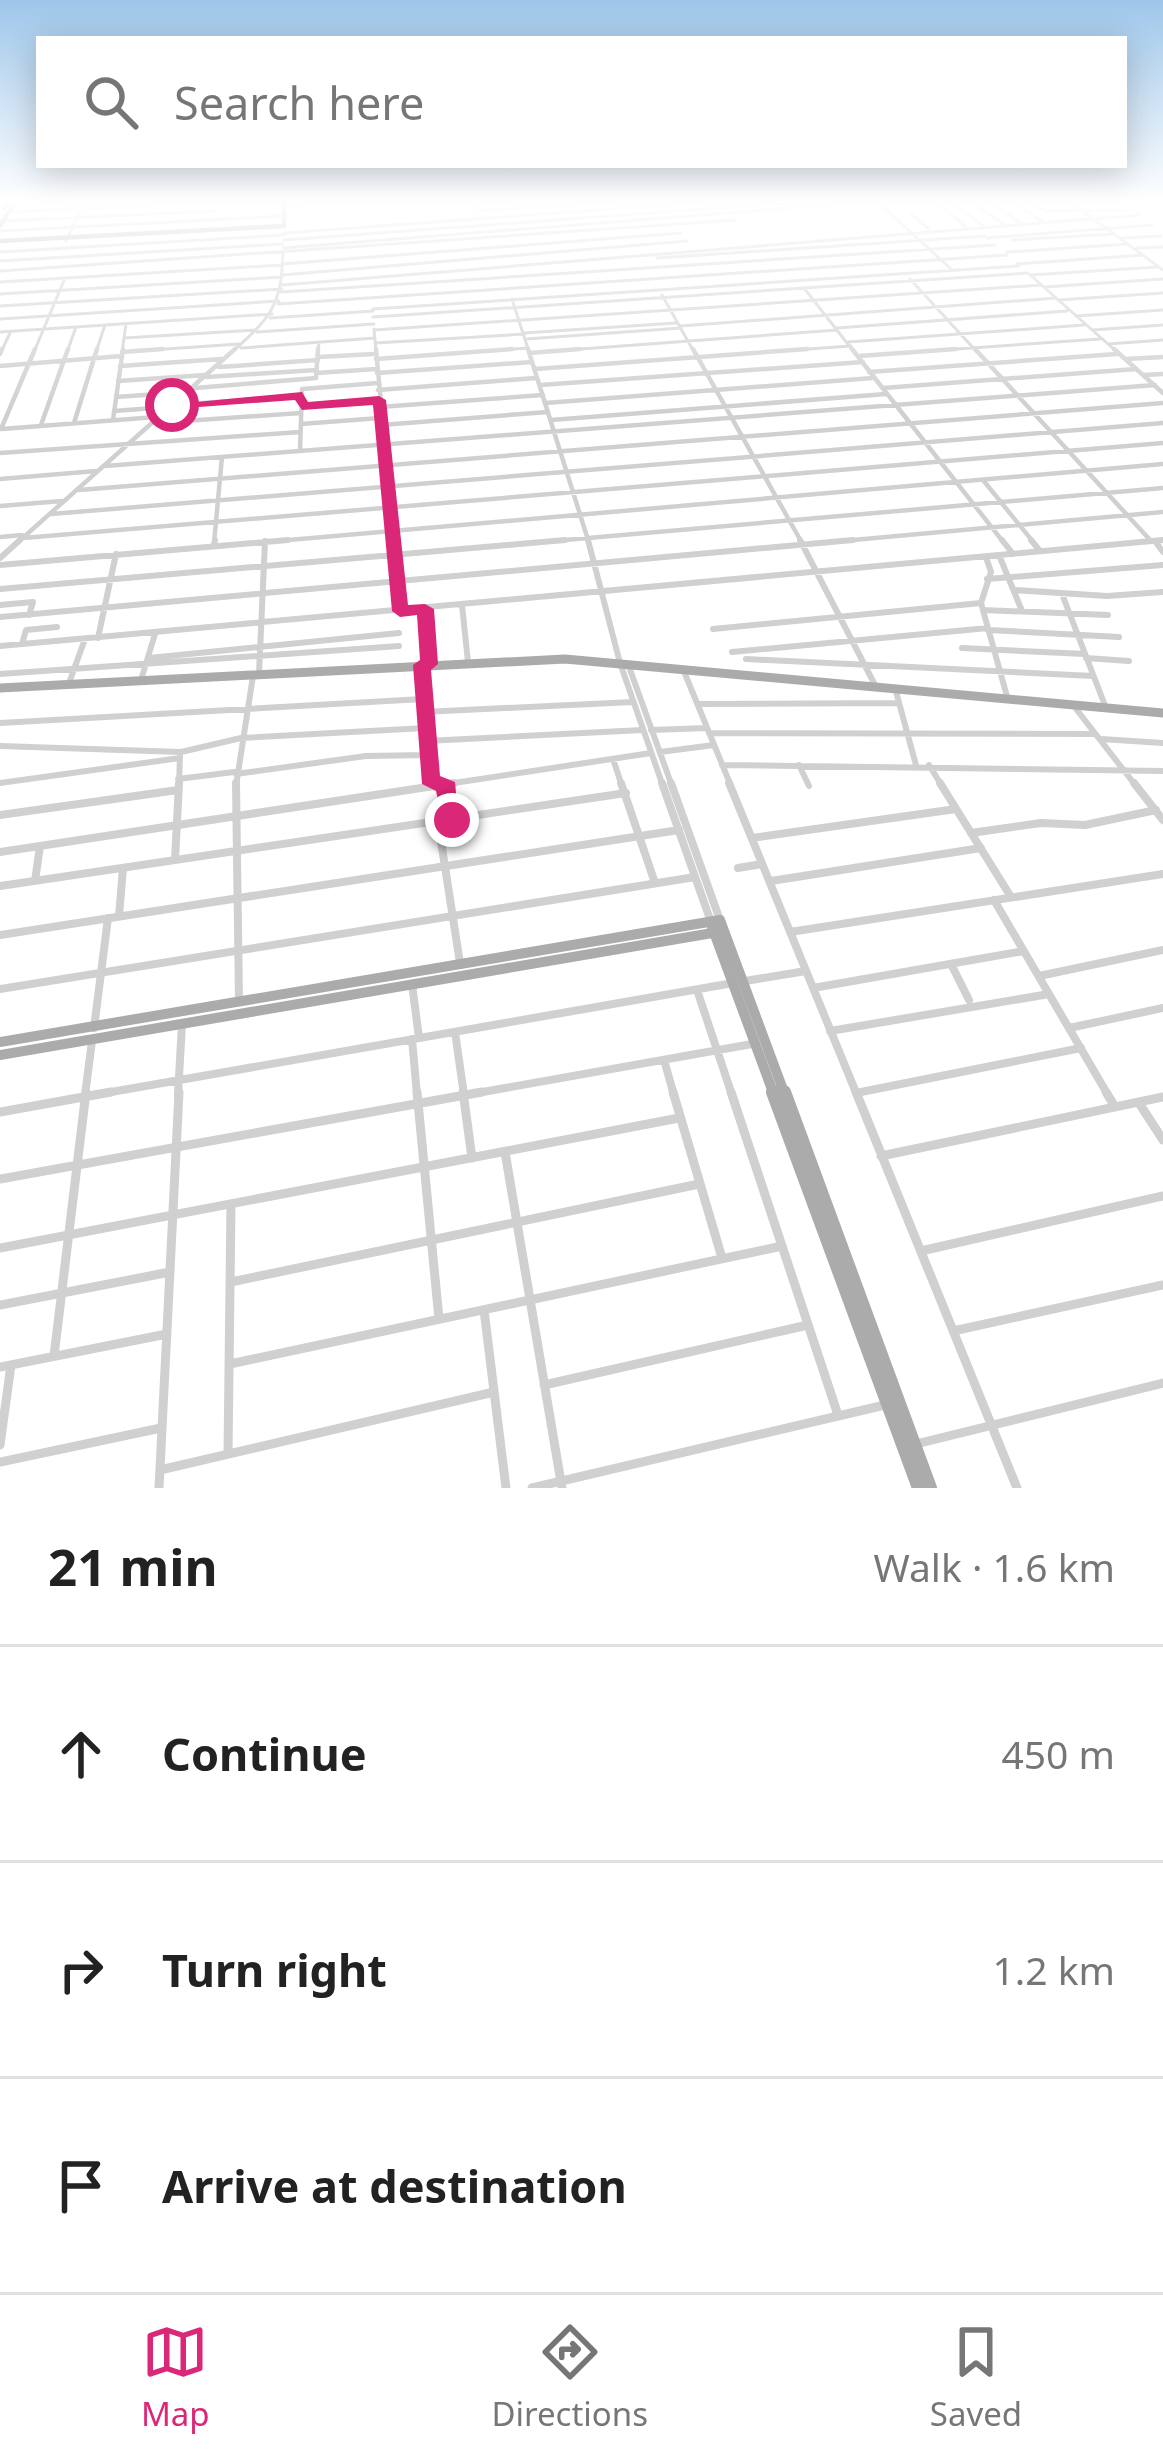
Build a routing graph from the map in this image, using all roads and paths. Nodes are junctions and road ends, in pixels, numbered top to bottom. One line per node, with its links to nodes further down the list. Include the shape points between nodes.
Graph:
1 (68, 270): 21 (street)
2 (198, 270): 16 (street)
3 (282, 270): 30 (street)
4 (363, 270): 30 (street)
5 (391, 270): 20 (street)
6 (459, 270): 20 (street)
7 (464, 270): 24 (street)
8 (610, 270): 24 (street)
9 (648, 270): 23 (street)
10 (781, 270): 23 (street)
11 (789, 270): 25 (street)
12 (871, 270): 19 (street)
13 (945, 270): 17 (street)
14 (1025, 270): 18 (street)
15 (1107, 270): 18 (street)
16 (159, 273): 21 (street); 29 (street)
17 (905, 273): 19 (street); 27 (street)
18 (1029, 274): 27 (street); 32 (street)
19 (875, 275): 25 (street)
20 (392, 276): 22 (street)
21 (65, 278): 28 (street); 35 (street)
22 (370, 278): 30 (street); 31 (street)
23 (652, 278): 34 (street); 36 (street)
24 (467, 280): 31 (street); 36 (street)
25 (798, 280): 33 (street); 34 (street)
26 (1163, 280): 32 (street)
27 (912, 281): 33 (street); 37 (street)
28 (0, 282)
29 (156, 284): 30 (street); 35 (street); 40 (street)
30 (282, 284): 31 (street); 40 (street); 46 (street)
31 (371, 286): 41 (street)
32 (1043, 286): 37 (street); 44 (street)
33 (804, 288): 42 (street); 45 (street)
34 (659, 289): 42 (street); 43 (street)
35 (60, 290): 39 (street); 48 (street)
36 (467, 290): 41 (street); 47 (street)
37 (923, 292): 45 (street); 50 (street)
38 (1163, 293): 44 (street)
39 (0, 294)
40 (152, 297): 48 (street); 52 (street)
41 (372, 297): 46 (street); 59 (street)
42 (663, 297): 51 (street); 53 (street)
43 (512, 299): 47 (street); 51 (street)
44 (1057, 299): 50 (street); 55 (street)
45 (813, 300): 53 (street); 56 (street)
46 (278, 302): 52 (street); 58 (street)
47 (469, 302): 59 (street)
48 (55, 303): 49 (street); 57 (street)
49 (0, 306)
50 (935, 306): 56 (street); 61 (street)
51 (516, 307): 59 (street); 62 (street)
52 (149, 309): 57 (street); 63 (street)
53 (671, 310): 62 (street); 67 (street)
54 (1163, 310): 55 (street)
55 (1073, 313): 61 (street); 69 (street)
56 (827, 314): 67 (street); 71 (street)
57 (49, 316): 60 (street); 70 (street)
58 (271, 316): 59 (street); 63 (street); 73 (street)
59 (373, 318): 62 (street); 73 (street); 78 (street)
60 (0, 319)
61 (947, 319): 71 (street); 75 (street)
62 (521, 321): 79 (street)
63 (145, 322): 64 (street)
64 (126, 324): 65 (street); 76 (street)
65 (105, 325): 68 (street); 91 (street)
66 (1163, 325): 69 (street)
67 (680, 326): 79 (street); 82 (street)
68 (76, 327): 70 (street); 97 (street)
69 (1089, 327): 75 (street); 80 (street)
70 (44, 329): 72 (street); 99 (street)
71 (838, 329): 82 (street); 83 (street)
72 (11, 331): 74 (street); 87 (street)
73 (258, 331): 76 (street); 84 (street)
74 (0, 332)
75 (960, 333): 83 (street); 85 (street)
76 (124, 338): 88 (street)
77 (1163, 340): 80 (street)
78 (375, 341): 79 (street); 81 (street); 89 (street)
79 (526, 341): 82 (street); 89 (street); 102 (street)
80 (1105, 341): 85 (street); 86 (street)
81 (319, 342): 84 (street); 92 (street)
82 (689, 343): 93 (street)
83 (850, 344): 93 (street); 95 (street)
84 (240, 346): 88 (street); 94 (street)
85 (974, 348): 95 (street); 98 (street)
86 (1119, 353): 96 (street); 98 (street)
87 (0, 354)
88 (122, 354): 91 (street); 101 (street)
89 (375, 356): 92 (street); 106 (street)
90 (1163, 357): 96 (street)
91 (94, 358): 97 (street); 140 (street)
92 (318, 358): 103 (street); 105 (street)
93 (698, 358): 102 (street); 107 (street)
94 (226, 359): 101 (street); 103 (street)
95 (861, 359): 107 (street); 109 (street)
96 (1125, 359): 104 (street)
97 (64, 361): 99 (street); 142 (street)
98 (987, 363): 109 (street); 112 (street)
99 (29, 364): 100 (street); 144 (street)
100 (0, 366)
101 (120, 366): 113 (street)
102 (534, 366): 106 (street); 114 (street)
103 (217, 367): 111 (street)
104 (1136, 369): 110 (street); 112 (street)
105 (316, 371): 106 (street); 111 (street); 117 (street, via 316,379)
106 (377, 371): 115 (street)
107 (707, 373): 114 (street); 118 (street)
108 (1163, 374): 110 (street)
109 (871, 375): 118 (street); 119 (street)
110 (1143, 375): 116 (street)
111 (207, 376): 113 (street); 117 (street)
112 (1002, 379): 119 (street); 122 (street)
113 (118, 381): 123 (street)
114 (539, 382): 115 (street); 124 (street)
115 (378, 386): 121 (street, via 302,389); 126 (street)
116 (1155, 386): 120 (street); 122 (street)
117 (192, 390): 123 (street); 128 (street)
118 (716, 390): 124 (street); 129 (street)
119 (883, 391): 127 (street); 129 (street)
120 (1162, 392)
121 (302, 396): 128 (street); 130 (street)
122 (1018, 396): 127 (street); 132 (street)
123 (116, 397): 131 (street)
124 (544, 399): 126 (street); 133 (street)
125 (1163, 403): 132 (street)
126 (379, 404): 130 (street); 137 (street)
127 (895, 405): 135 (street); 138 (street)
128 (171, 406): 131 (street); 134 (street)
129 (724, 407): 133 (street); 135 (street)
130 (301, 410): 141 (street); 143 (street)
131 (114, 411): 136 (street)
132 (1033, 413): 138 (street); 146 (street)
133 (550, 416): 137 (street); 145 (street)
134 (160, 417): 136 (street); 141 (street)
135 (729, 418): 145 (street); 147 (street)
136 (112, 420): 140 (street)
137 (380, 422): 143 (street); 151 (street)
138 (908, 423): 147 (street); 148 (street)
139 (1163, 423): 146 (street)
140 (74, 424): 142 (street)
141 (152, 424): 150 (street)
142 (40, 426): 144 (street)
143 (300, 428): 150 (street); 152 (street)
144 (1, 429)
145 (554, 431): 151 (street); 153 (street)
146 (1050, 432): 148 (street); 154 (street)
147 (740, 436): 153 (street); 156 (street)
148 (923, 441): 156 (street); 158 (street)
149 (1163, 442): 154 (street)
150 (130, 444): 155 (street); 161 (street)
151 (383, 445): 152 (street); 159 (street)
152 (299, 451): 157 (street)
153 (561, 451): 159 (street); 162 (street)
154 (1067, 451): 158 (street); 163 (street)
155 (0, 453)
156 (750, 455): 162 (street); 164 (street)
157 (222, 457): 161 (street); 165 (street)
158 (939, 461): 164 (street); 168 (street)
159 (385, 464): 165 (street); 169 (street)
160 (1163, 464): 163 (street)
161 (103, 468): 166 (street); 171 (street)
162 (567, 471): 169 (street); 172 (street)
163 (1086, 471): 167 (street); 173 (street)
164 (761, 476): 172 (street); 174 (street)
165 (220, 478): 171 (street); 175 (street)
166 (0, 479)
167 (983, 480): 168 (street); 177 (street)
168 (956, 482): 174 (street); 178 (street)
169 (387, 487): 175 (street); 180 (street)
170 (1163, 488): 173 (street)
171 (79, 490): 176 (street)
172 (574, 491): 180 (street); 183 (street)
173 (1106, 493): 177 (street); 184 (street)
174 (773, 497): 183 (street); 185 (street)
175 (219, 500): 182 (street); 186 (street)
176 (65, 501): 179 (street); 182 (street)
177 (1001, 502): 178 (street); 187 (street)
178 (974, 504): 185 (street); 188 (street)
179 (0, 506)
180 (389, 507): 186 (street); 189 (street)
181 (1163, 512): 184 (street)
182 (51, 514): 190 (street)
183 (581, 514): 189 (street); 192 (street)
184 (1127, 515): 187 (street); 194 (street)
185 (785, 520): 192 (street); 195 (street)
186 (217, 522): 190 (street); 196 (street)
187 (1019, 524): 188 (street); 197 (street)
188 (992, 527): 195 (street); 200 (street)
189 (392, 530): 193 (street); 201 (street)
190 (24, 536): 191 (street); 204 (street)
191 (0, 537)
192 (588, 538): 201 (street); 205 (street)
193 (265, 541): 196 (street); 207 (street)
194 (1156, 541): 197 (street); 198 (street)
195 (799, 544): 205 (street); 208 (street)
196 (214, 545): 199 (street)
197 (1040, 551): 200 (street)
198 (1163, 552)
199 (116, 554): 204 (street); 210 (street)
200 (1013, 554): 202 (street)
201 (394, 555): 207 (street); 212 (street)
202 (999, 555): 203 (street); 209 (street)
203 (986, 557): 208 (street); 211 (street)
204 (0, 561)
205 (596, 563): 212 (street); 215 (street)
206 (1163, 565): 209 (street)
207 (264, 567): 210 (street); 217 (street)
208 (819, 573): 215 (street); 230 (street)
209 (1010, 576): 211 (street); 214 (street)
210 (110, 580): 213 (street); 222 (street)
211 (987, 580): 221 (street)
212 (397, 581): 217 (street); 224 (street)
213 (0, 589)
214 (1014, 590): 218 (street); 225 (street)
215 (605, 592): 220 (street); 251 (street)
216 (1163, 592): 218 (street)
217 (262, 593): 222 (street); 231 (street)
218 (1062, 594): 226 (street)
219 (0, 605): 227 (street, via 33,602)
220 (462, 605): 223 (street); 254 (street)
221 (982, 606): 225 (street); 230 (street); 234 (street)
222 (104, 608): 227 (street); 239 (street)
223 (425, 609): 224 (street); 255 (street)
224 (400, 611): 231 (street)
225 (1022, 611): 226 (street)
226 (1070, 614): 228 (street); 237 (street)
227 (29, 615): 229 (street)
228 (1108, 615)
229 (0, 617)
230 (841, 617): 233 (street); 241 (street)
231 (261, 624): 236 (street); 247 (street)
232 (57, 627): 242 (street, via 26,630)
233 (713, 629)
234 (988, 629): 237 (street); 241 (street); 246 (street)
235 (399, 633): 247 (street)
236 (155, 634): 239 (street); 253 (street)
237 (1078, 634): 238 (street); 249 (street)
238 (1119, 637)
239 (98, 638): 240 (street)
240 (85, 639): 242 (street); 258 (street)
241 (854, 641): 248 (street); 256 (street)
242 (22, 644): 243 (street)
243 (0, 646)
244 (399, 646): 247 (street)
245 (962, 648): 246 (street)
246 (994, 650): 249 (street); 259 (street)
247 (261, 652): 253 (street); 261 (street)
248 (732, 652)
249 (1086, 656): 252 (street); 262 (street)
250 (746, 659): 256 (street)
251 (623, 661): 254 (main road); 257 (main road); 270 (street); 280 (street)
252 (1129, 661)
253 (147, 662): 258 (street); 263 (street)
254 (468, 662): 255 (main road)
255 (426, 665): 261 (main road); 268 (street)
256 (866, 665): 259 (street); 265 (street)
257 (682, 668): 265 (main road); 271 (street)
258 (74, 670): 260 (street); 264 (street)
259 (1000, 672): 262 (street); 269 (street)
260 (0, 674)
261 (256, 674): 263 (main road); 274 (street)
262 (1094, 676): 275 (street)
263 (141, 680): 264 (main road)
264 (69, 683): 266 (main road)
265 (876, 687): 267 (main road)
266 (0, 688)
267 (895, 688): 269 (main road); 272 (street)
268 (423, 699): 274 (street); 276 (street)
269 (1008, 700): 273 (main road)
270 (633, 702): 276 (street); 280 (street)
271 (697, 704): 272 (street); 281 (street)
272 (899, 704): 282 (street)
273 (1073, 705): 275 (main road); 283 (street)
274 (248, 708): 278 (street); 284 (street)
275 (1106, 708): 277 (main road)
276 (423, 712): 279 (street)
277 (1163, 713)
278 (0, 723)
279 (425, 728): 284 (street); 285 (street)
280 (647, 730): 281 (street); 285 (street); 289 (street)
281 (708, 730): 282 (street); 287 (street)
282 (908, 734): 283 (street); 295 (street)
283 (1096, 736): 286 (street); 297 (street)
284 (241, 738): 290 (street); 299 (street)
285 (426, 742): 291 (street)
286 (1163, 743)
287 (714, 745): 289 (street); 293 (street)
288 (0, 746): 290 (street)
289 (655, 753): 292 (street); 315 (street); 339 (street)
290 (180, 755): 300 (street); 301 (street)
291 (427, 755): 299 (street); 303 (street)
292 (613, 759): 302 (street); 306 (street)
293 (722, 765): 294 (street); 318 (street)
294 (799, 765): 295 (street); 304 (street)
295 (916, 765): 296 (street)
296 (929, 766): 297 (street); 307 (street)
297 (1122, 769): 298 (street); 308 (street)
298 (1163, 771)
299 (236, 773): 300 (street); 310 (street)
300 (178, 779): 305 (street)
301 (0, 782)
302 (445, 782): 303 (street); 311 (street)
303 (432, 784): 310 (street)
304 (809, 787)
305 (178, 790): 309 (street); 314 (street)
306 (626, 793): 311 (street); 317 (street)
307 (956, 809): 316 (street); 318 (street)
308 (1156, 810): 312 (street); 316 (street, via 1085,825)
309 (0, 815)
310 (236, 817): 314 (street); 321 (street)
311 (452, 820): 313 (street)
312 (1163, 820)
313 (438, 822): 321 (street); 325 (street)
314 (176, 826): 319 (street); 323 (street)
315 (679, 830): 317 (street); 329 (street)
316 (971, 833): 320 (street)
317 (639, 835): 325 (street); 332 (street)
318 (752, 838): 324 (street)
319 (40, 846): 322 (street); 330 (street)
320 (981, 848): 331 (street); 334 (street)
321 (236, 851): 323 (street); 336 (street)
322 (0, 852)
323 (175, 860): 326 (street)
324 (763, 864): 327 (street); 331 (street)
325 (445, 866): 336 (street); 337 (street)
326 (123, 868): 330 (street); 338 (street)
327 (738, 868)
328 (1163, 874): 334 (street)
329 (695, 877): 332 (street); 339 (street)
330 (35, 881): 333 (street)
331 (769, 881): 340 (street)
332 (655, 883): 337 (street)
333 (0, 886)
334 (1011, 897): 335 (street)
335 (994, 900): 340 (street); 344 (street)
336 (237, 901): 338 (street); 342 (street)
337 (452, 916): 342 (street); 345 (street)
338 (114, 917): 341 (street); 348 (street)
339 (717, 926): 345 (main road); 350 (main road); 351 (main road)
340 (790, 932): 347 (street)
341 (0, 934)
342 (238, 950): 348 (street); 357 (street)
343 (1163, 950): 349 (street)
344 (1024, 951): 346 (street); 349 (street)
345 (460, 963): 357 (main road)
346 (951, 964): 353 (street); 356 (street)
347 (806, 971): 350 (street); 353 (street)
348 (100, 972): 352 (street); 363 (street)
349 (1039, 976): 355 (street)
350 (737, 983): 354 (street); 366 (main road); 414 (main road)
351 (412, 984): 359 (main road); 364 (street)
352 (0, 988)
353 (813, 988): 361 (street)
354 (697, 990): 362 (street); 368 (street)
355 (1049, 994): 360 (street); 361 (street)
356 (969, 1000)
357 (238, 1001): 363 (main road)
358 (1163, 1008): 360 (street)
359 (182, 1023): 363 (main road); 371 (street)
360 (1069, 1028): 367 (street)
361 (830, 1031): 372 (street)
362 (454, 1032): 364 (street); 374 (street)
363 (93, 1033): 365 (main road); 369 (main road); 373 (street)
364 (415, 1039): 371 (street); 377 (street)
365 (0, 1042)
366 (755, 1043): 368 (street); 414 (main road)
367 (1081, 1048): 372 (street); 378 (street)
368 (717, 1050): 370 (street); 396 (street)
369 (0, 1055)
370 (664, 1060): 374 (street); 380 (street)
371 (181, 1080): 373 (street); 382 (street)
372 (856, 1093): 384 (street)
373 (85, 1096): 379 (street); 386 (street)
374 (464, 1096): 377 (street); 385 (street)
375 (1163, 1097): 376 (street)
376 (1139, 1102): 378 (street); 381 (street)
377 (418, 1104): 382 (street); 387 (street)
378 (1115, 1107): 384 (street)
379 (0, 1112)
380 (680, 1118): 383 (street); 389 (street)
381 (1163, 1140)
382 (177, 1148): 386 (street); 392 (street)
383 (505, 1152): 385 (street); 393 (street)
384 (881, 1156): 398 (street)
385 (472, 1158): 387 (street)
386 (77, 1166): 388 (street); 394 (street)
387 (424, 1167): 391 (street); 395 (street)
388 (0, 1179)
389 (699, 1184): 393 (street); 399 (street)
390 (1163, 1196): 398 (street)
391 (231, 1204): 392 (street); 401 (street)
392 (173, 1215): 394 (street); 400 (street)
393 (517, 1223): 395 (street); 404 (street)
394 (69, 1235): 397 (street); 403 (street)
395 (432, 1240): 401 (street); 407 (street)
396 (782, 1246): 399 (street); 408 (street)
397 (0, 1248)
398 (920, 1251): 409 (street)
399 (722, 1258): 404 (street)
400 (170, 1272): 403 (street); 410 (street)
401 (231, 1282): 412 (street)
402 (1163, 1285): 409 (street)
403 (62, 1293): 405 (street); 411 (street)
404 (530, 1300): 406 (street); 416 (street)
405 (0, 1305)
406 (484, 1310): 407 (street); 417 (street)
407 (440, 1319): 412 (street)
408 (808, 1325): 416 (street); 419 (street)
409 (952, 1331): 420 (street)
410 (167, 1334): 411 (street); 421 (street)
411 (54, 1356): 413 (street)
412 (230, 1364): 424 (street)
413 (6, 1366): 423 (street)
414 (879, 1367): 418 (main road); 422 (main road)
415 (1163, 1383): 420 (street)
416 (544, 1385): 427 (street)
417 (494, 1392): 424 (street); 429 (street)
418 (888, 1404): 419 (street); 431 (main road)
419 (838, 1415): 427 (street)
420 (991, 1426): 422 (street); 433 (street)
421 (162, 1428): 425 (street); 426 (street)
422 (914, 1444): 432 (main road)
423 (0, 1445)
424 (229, 1454): 426 (street)
425 (0, 1462)
426 (160, 1470): 428 (street)
427 (562, 1484): 430 (street)
428 (159, 1488)
429 (506, 1488)
430 (532, 1488)
431 (919, 1488)
432 (930, 1488)
433 (1017, 1488)

